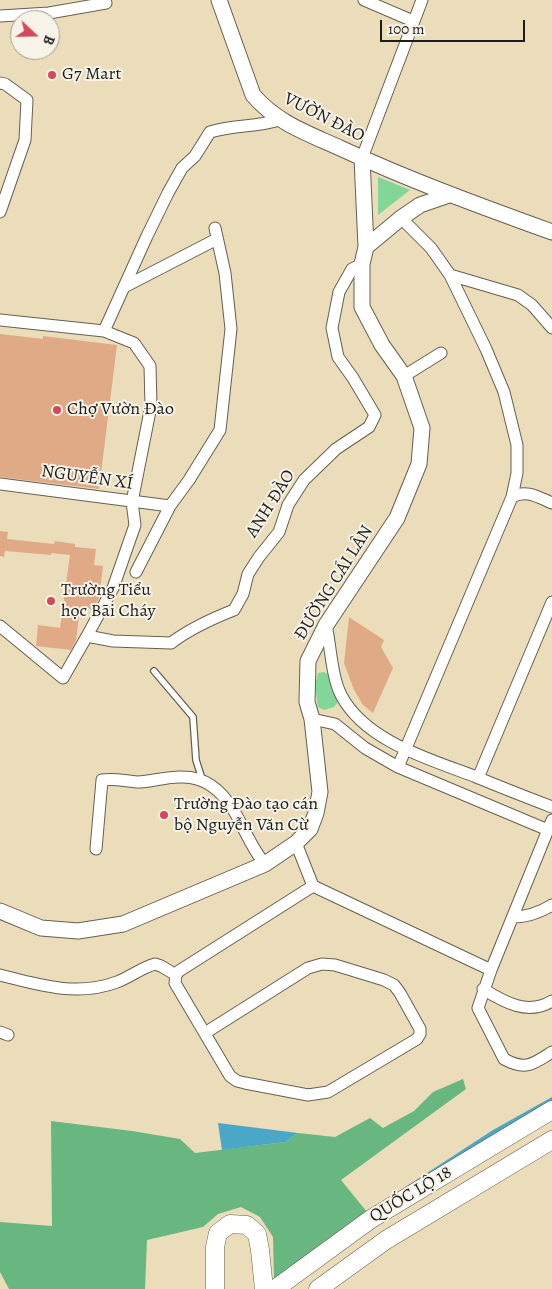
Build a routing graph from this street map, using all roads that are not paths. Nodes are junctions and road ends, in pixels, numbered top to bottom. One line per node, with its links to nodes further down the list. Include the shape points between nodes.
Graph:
1 (219, 0): 8 (main road, VƯỜN ĐÀO, via 252,96)
2 (364, 0): 6 (street)
3 (422, 0): 6 (street)
4 (106, 3): 5 (street, via 49,13)
5 (0, 16)
6 (413, 20): 9 (street)
7 (0, 83): 11 (street, via 27,100 25,140)
8 (279, 120): 9 (main road, VƯỜN ĐÀO); 17 (street, via 210,132 196,156 182,168 168,193)
9 (362, 158): 10 (main road, VƯỜN ĐÀO); 14 (main road, ĐƯỜNG CÁI LÂN)
10 (449, 195): 12 (main road, via 420,205); 13 (main road)
11 (0, 212)
12 (401, 218): 14 (main road); 16 (street, via 431,248)
13 (552, 232)
14 (366, 246): 15 (main road, ĐƯỜNG CÁI LÂN)
15 (362, 264): 22 (main road, ĐƯỜNG CÁI LÂN, via 362,307 382,346); 32 (street, ANH ĐÀO, via 352,269 339,292 332,328 338,357 375,414 369,427 336,449 304,480 288,505 279,532 248,574 243,594 234,610 186,631 171,644 113,641)
16 (450, 275): 19 (street, via 518,295); 24 (street, via 504,392 517,445 517,473)
17 (124, 287): 20 (street); 27 (street, via 216,233 225,274 231,330 220,430)
18 (0, 320): 20 (street)
19 (552, 328)
20 (104, 331): 25 (street, via 134,343 150,366 151,406)
21 (441, 353): 22 (street)
22 (404, 376): 30 (main road, ĐƯỜNG CÁI LÂN, via 422,428 419,464 397,518)
23 (0, 484): 25 (street, NGUYỄN XÍ)
24 (512, 497): 26 (street, via 531,494); 37 (street)
25 (132, 502): 27 (street, NGUYỄN XÍ); 32 (street, via 135,525 113,588)
26 (552, 503)
27 (170, 506): 28 (street)
28 (136, 572)
29 (552, 602): 39 (street)
30 (326, 625): 34 (street, via 336,683); 35 (main road, ĐƯỜNG CÁI LÂN, via 308,661 307,702)
31 (0, 626): 32 (street, via 62,678)
32 (87, 636)
33 (154, 671): 40 (lane, via 193,717 196,760)
34 (349, 707): 36 (street); 37 (street, via 368,727)
35 (312, 719): 36 (street); 43 (main road, ĐƯỜNG CÁI LÂN, via 320,792 310,829)
36 (335, 724): 38 (street, via 365,748)
37 (405, 750): 38 (street); 39 (street)
38 (398, 767): 42 (street)
39 (478, 778): 41 (street)
40 (202, 779): 44 (street, via 182,776 137,782 102,780); 45 (street, via 220,791)
41 (552, 808)
42 (550, 825): 49 (street)
43 (296, 843): 45 (main road, ĐƯỜNG CÁI LÂN); 46 (street)
44 (96, 848)
45 (265, 864): 48 (main road, ĐƯỜNG CÁI LÂN, via 123,924 78,931 41,928)
46 (313, 886): 50 (street); 52 (street)
47 (552, 905): 49 (street, via 536,914)
48 (0, 911)
49 (513, 917): 50 (street)
50 (491, 970): 53 (street)
51 (0, 975): 52 (street, via 54,989 75,989 116,982 155,964)
52 (176, 975): 55 (street, via 175,983)
53 (484, 989): 54 (street, via 504,1002 518,1006 532,1008); 56 (street, via 478,1008 504,1059 530,1066)
54 (552, 1002)
55 (205, 1033): 55 (street, via 230,1076 237,1081 308,1095 328,1092 417,1039 420,1029 394,985 335,965 322,964 308,968)
56 (552, 1052)
57 (552, 1110): 61 (main road, QUỐC LỘ 18)
58 (552, 1118): 61 (main road, QUỐC LỘ 18)
59 (552, 1140): 62 (main road, QUỐC LỘ 18)
60 (552, 1148): 62 (main road, QUỐC LỘ 18)
61 (373, 1222): 65 (main road, QUỐC LỘ 18); 66 (main road, QUỐC LỘ 18)
62 (388, 1243): 67 (main road, QUỐC LỘ 18); 68 (main road, QUỐC LỘ 18)
63 (215, 1289): 64 (main road, via 218,1233 230,1224 247,1225 257,1234)
64 (264, 1289)
65 (275, 1289)
66 (286, 1289)
67 (318, 1289)
68 (331, 1289)

